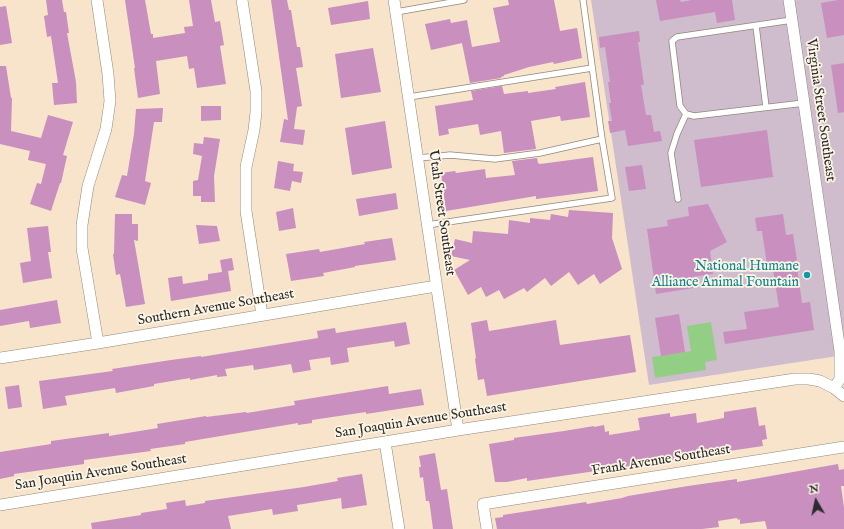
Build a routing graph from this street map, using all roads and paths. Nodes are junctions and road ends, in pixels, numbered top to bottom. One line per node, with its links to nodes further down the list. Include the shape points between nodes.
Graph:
1 (97, 0): 21 (street, via 110,101 106,130 88,186 82,224 82,248)
2 (242, 0): 20 (street, via 256,91 254,130 246,167 246,211)
3 (394, 0): 7 (street, Utah Street Southeast)
4 (464, 0): 7 (lane)
5 (583, 0): 10 (lane)
6 (790, 0): 8 (street, Virginia Street Southeast)
7 (396, 12): 11 (street, Utah Street Southeast)
8 (792, 20): 9 (lane); 12 (street, Virginia Street Southeast)
9 (756, 26): 13 (lane); 14 (lane, via 677,37 672,41 680,106)
10 (592, 68): 11 (lane); 15 (lane)
11 (408, 97): 16 (street, Utah Street Southeast)
12 (804, 103): 13 (lane); 23 (street, Virginia Street Southeast, via 840,351 840,379)
13 (766, 108): 14 (lane, via 694,116)
14 (686, 114): 17 (lane, via 672,153)
15 (602, 139): 16 (lane, via 540,153 495,159 450,155); 18 (lane, via 612,198)
16 (418, 158): 18 (street, Utah Street Southeast)
17 (678, 198)
18 (427, 225): 19 (street, Utah Street Southeast)
19 (436, 286): 20 (street, Southern Avenue Southeast); 25 (street, Utah Street Southeast)
20 (262, 315): 21 (street, Southern Avenue Southeast)
21 (98, 343): 22 (street, Southern Avenue Southeast)
22 (0, 358)
23 (834, 388): 24 (street, San Joaquin Avenue Southeast); 25 (street, San Joaquin Avenue Southeast, via 820,381 795,378)
24 (844, 396)
25 (458, 430): 26 (street, San Joaquin Avenue Southeast)
26 (385, 442): 28 (street, San Joaquin Avenue Southeast); 29 (street)
27 (844, 447): 30 (street, Frank Avenue Southeast, via 483,504)
28 (0, 505)
29 (399, 529)
30 (487, 529)

